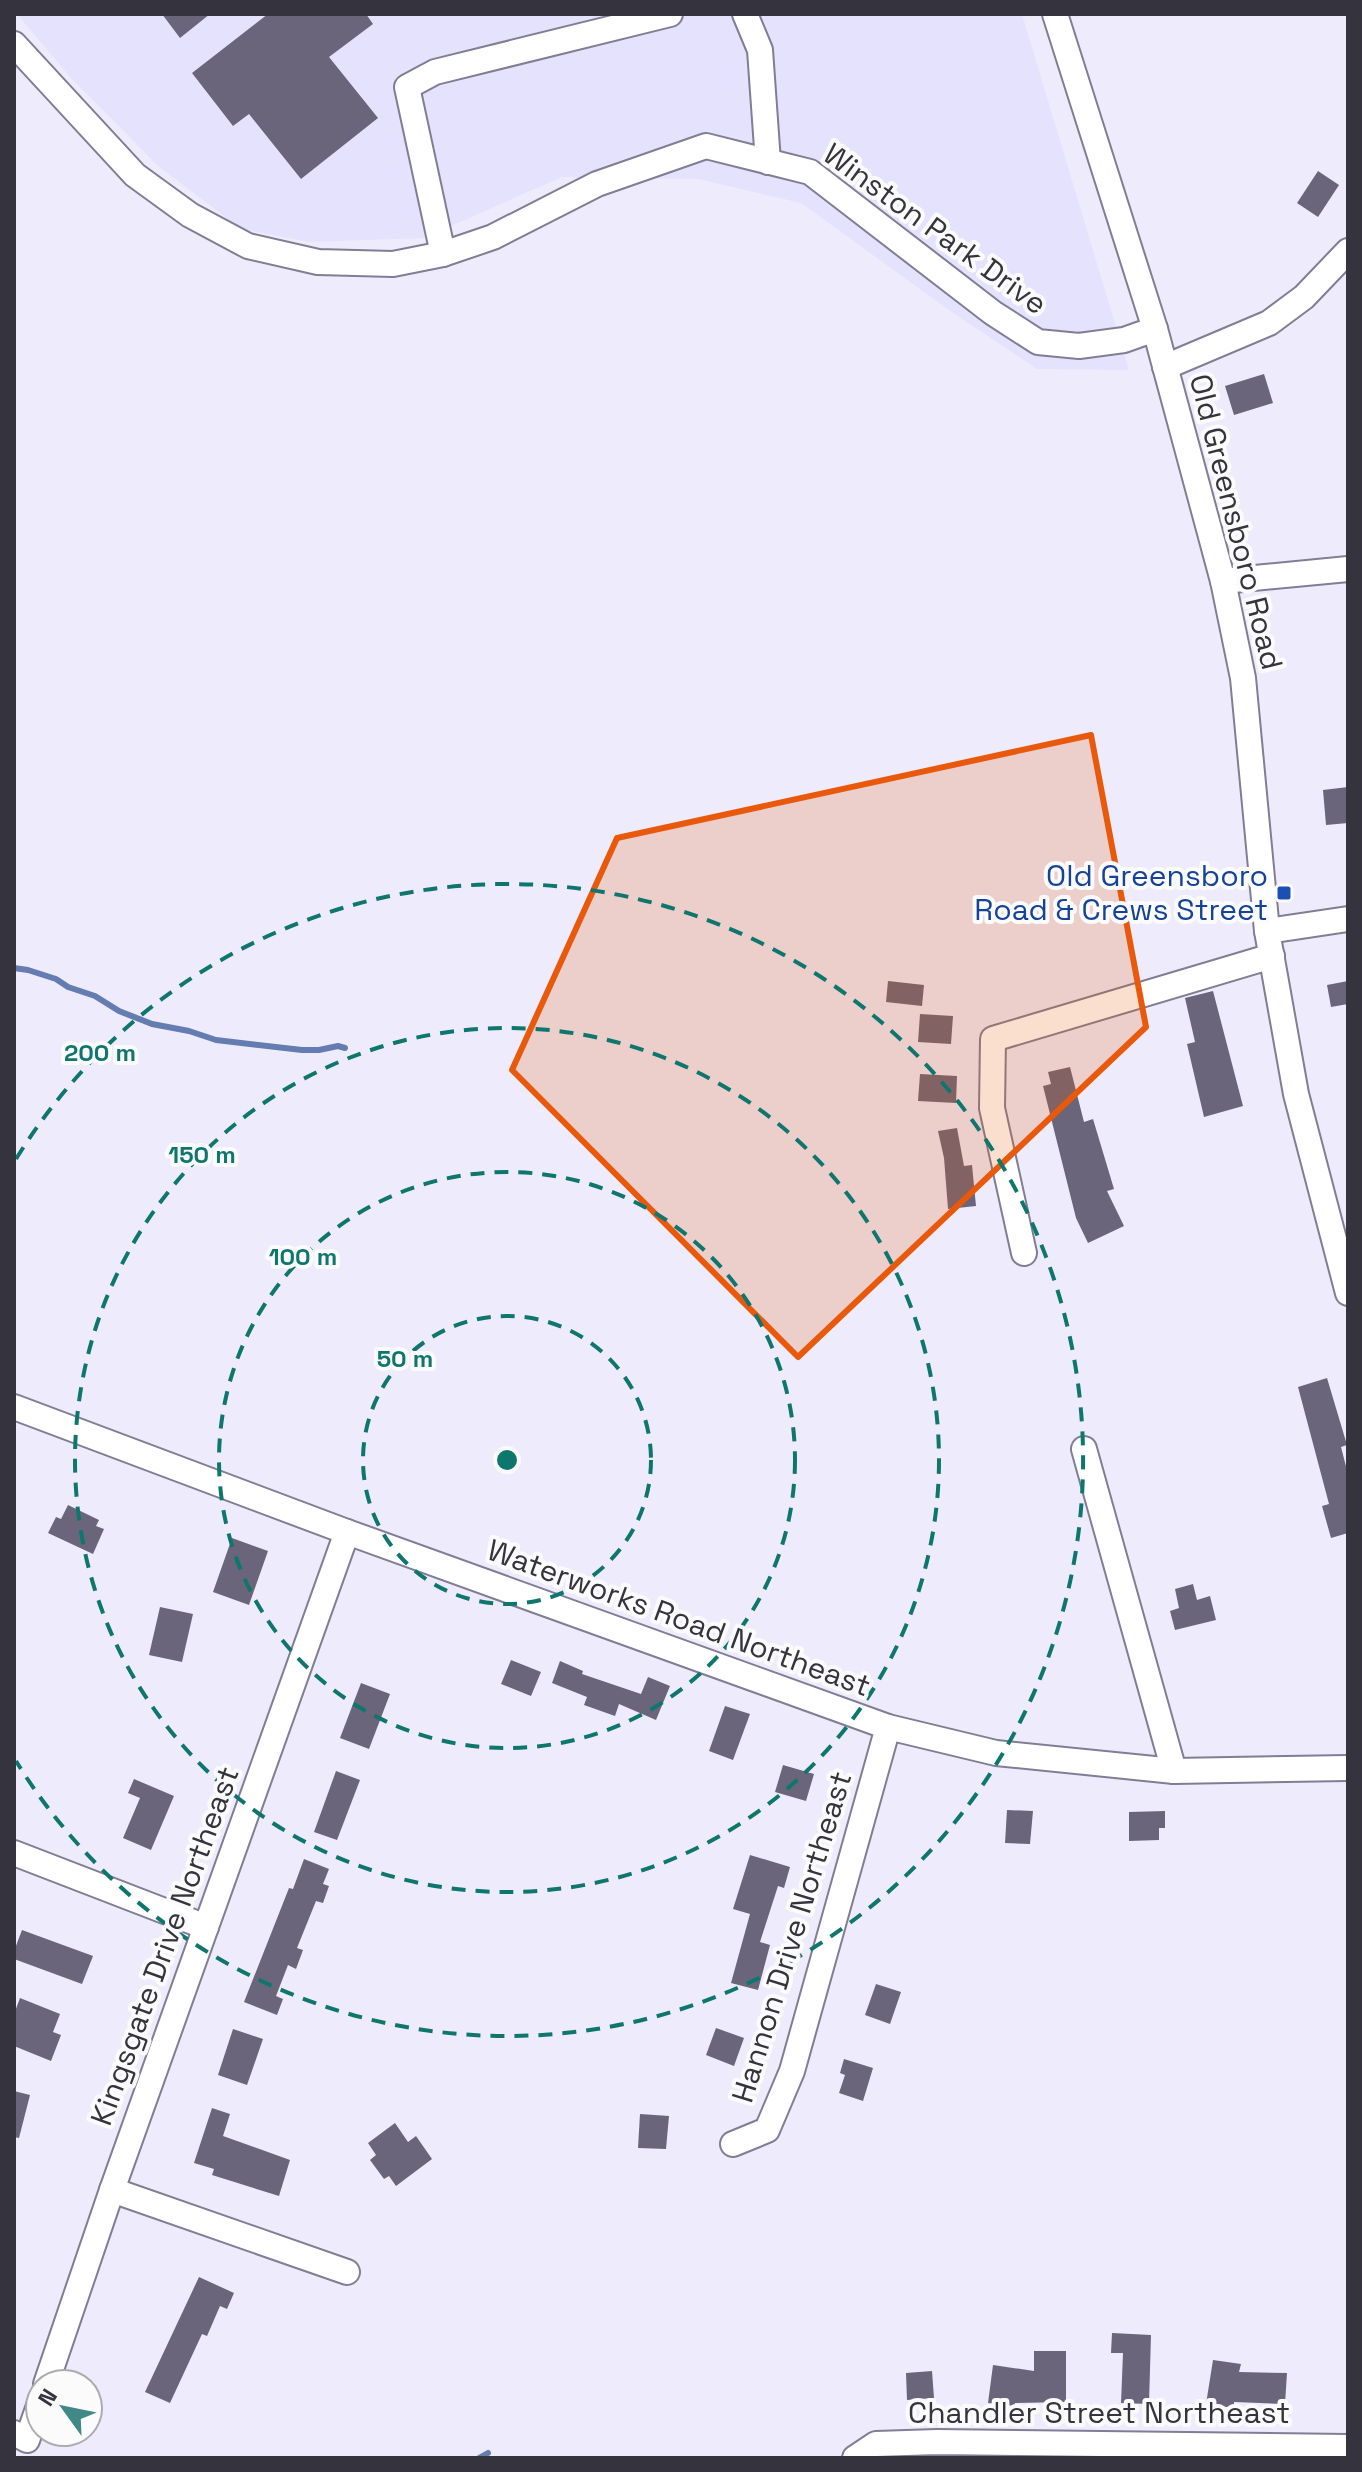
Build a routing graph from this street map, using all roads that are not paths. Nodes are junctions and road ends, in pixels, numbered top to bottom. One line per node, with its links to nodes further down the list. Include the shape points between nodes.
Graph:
1 (670, 14): 7 (street, via 435,72 407,87)
2 (745, 14): 5 (street, via 760,50)
3 (1055, 14): 8 (street, Old Greensboro Road)
4 (19, 61): 7 (street, Winston Park Drive, via 135,175 190,215 248,246 318,262 393,264)
5 (768, 162): 7 (street, Winston Park Drive, via 706,146 597,184 493,237); 8 (street, Winston Park Drive, via 810,172 1038,342 1079,346)
6 (1348, 251): 9 (street, via 1304,297 1269,323)
7 (443, 254)
8 (1155, 329): 9 (street, Old Greensboro Road)
9 (1165, 367): 11 (street, Old Greensboro Road)
10 (1348, 569): 11 (street)
11 (1223, 581): 13 (street, Old Greensboro Road, via 1243,678)
12 (1348, 919): 13 (street)
13 (1267, 931): 14 (street, Old Greensboro Road)
14 (1272, 956): 15 (street, via 993,1039 992,1108); 16 (street, Old Greensboro Road, via 1296,1094)
15 (1024, 1253)
16 (1348, 1293)
17 (14, 1407): 19 (street, Waterworks Road Northeast)
18 (1084, 1449): 22 (street)
19 (347, 1532): 20 (street, Waterworks Road Northeast); 24 (street, Kingsgate Drive Northeast)
20 (888, 1727): 22 (street, Waterworks Road Northeast, via 996,1753); 25 (street, Hannon Drive Northeast, via 792,2071 767,2130)
21 (1348, 1768): 22 (street, Waterworks Road Northeast)
22 (1174, 1771)
23 (14, 1853): 24 (street)
24 (206, 1927): 26 (street, Kingsgate Drive Northeast)
25 (733, 2144)
26 (112, 2190): 27 (street); 28 (street, Kingsgate Drive Northeast)
27 (347, 2272)
28 (51, 2368)
29 (1348, 2447): 30 (street, Chandler Street Northeast, via 937,2442 876,2444)
30 (855, 2458)

